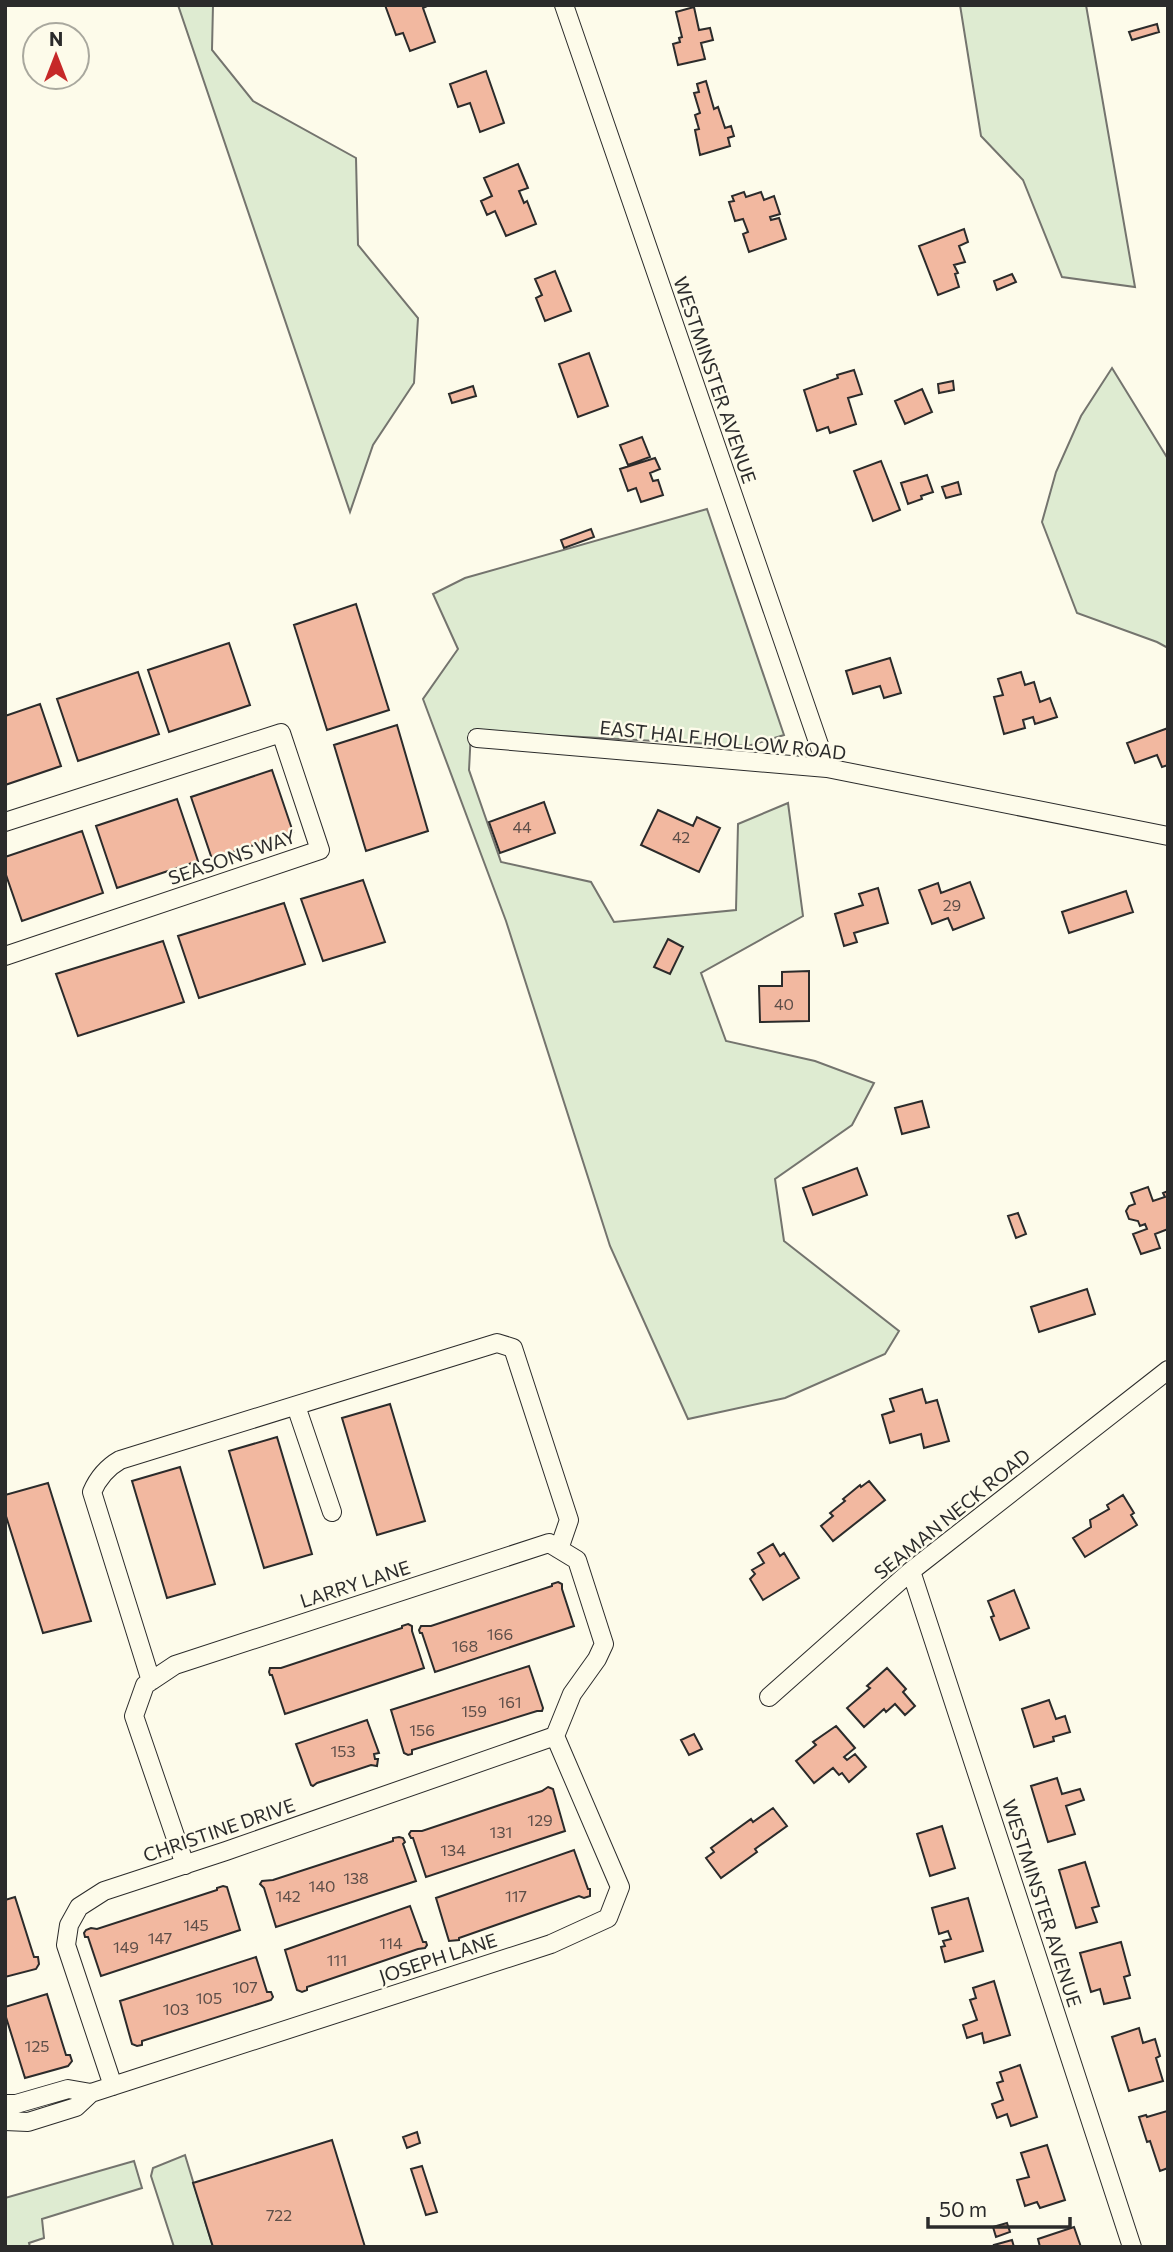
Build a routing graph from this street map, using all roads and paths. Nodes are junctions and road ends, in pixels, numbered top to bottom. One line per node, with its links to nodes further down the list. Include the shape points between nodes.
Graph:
1 (564, 5): 3 (street, WESTMINSTER AVENUE)
2 (477, 738): 3 (street, EAST HALF HOLLOW ROAD)
3 (827, 768): 5 (street, EAST HALF HOLLOW ROAD)
4 (5, 822): 6 (street, SEASONS WAY, via 281,733 320,849)
5 (1168, 836)
6 (5, 956)
7 (1168, 1370): 11 (street, SEAMAN NECK ROAD)
8 (296, 1406): 9 (street); 10 (street, via 497,1343 506,1344 513,1348 569,1520); 12 (street, via 120,1460 96,1482 92,1492)
9 (332, 1512)
10 (559, 1549): 12 (street, LARRY LANE, via 549,1543 175,1665); 14 (street, via 577,1560 604,1644 572,1694)
11 (911, 1572): 13 (street, SEAMAN NECK ROAD); 20 (street, WESTMINSTER AVENUE)
12 (151, 1681): 15 (street, via 145,1685 134,1716)
13 (769, 1697)
14 (555, 1736): 15 (street, CHRISTINE DRIVE); 16 (street, JOSEPH LANE, via 620,1887 608,1918 551,1944)
15 (185, 1865): 16 (street, CHRISTINE DRIVE, via 104,1891 79,1907 69,1925 66,1945)
16 (113, 2087): 17 (street, JOSEPH LANE)
17 (91, 2093): 18 (street, via 68,2089); 19 (street, via 76,2107 28,2122)
18 (5, 2104)
19 (5, 2121)
20 (1132, 2247)

